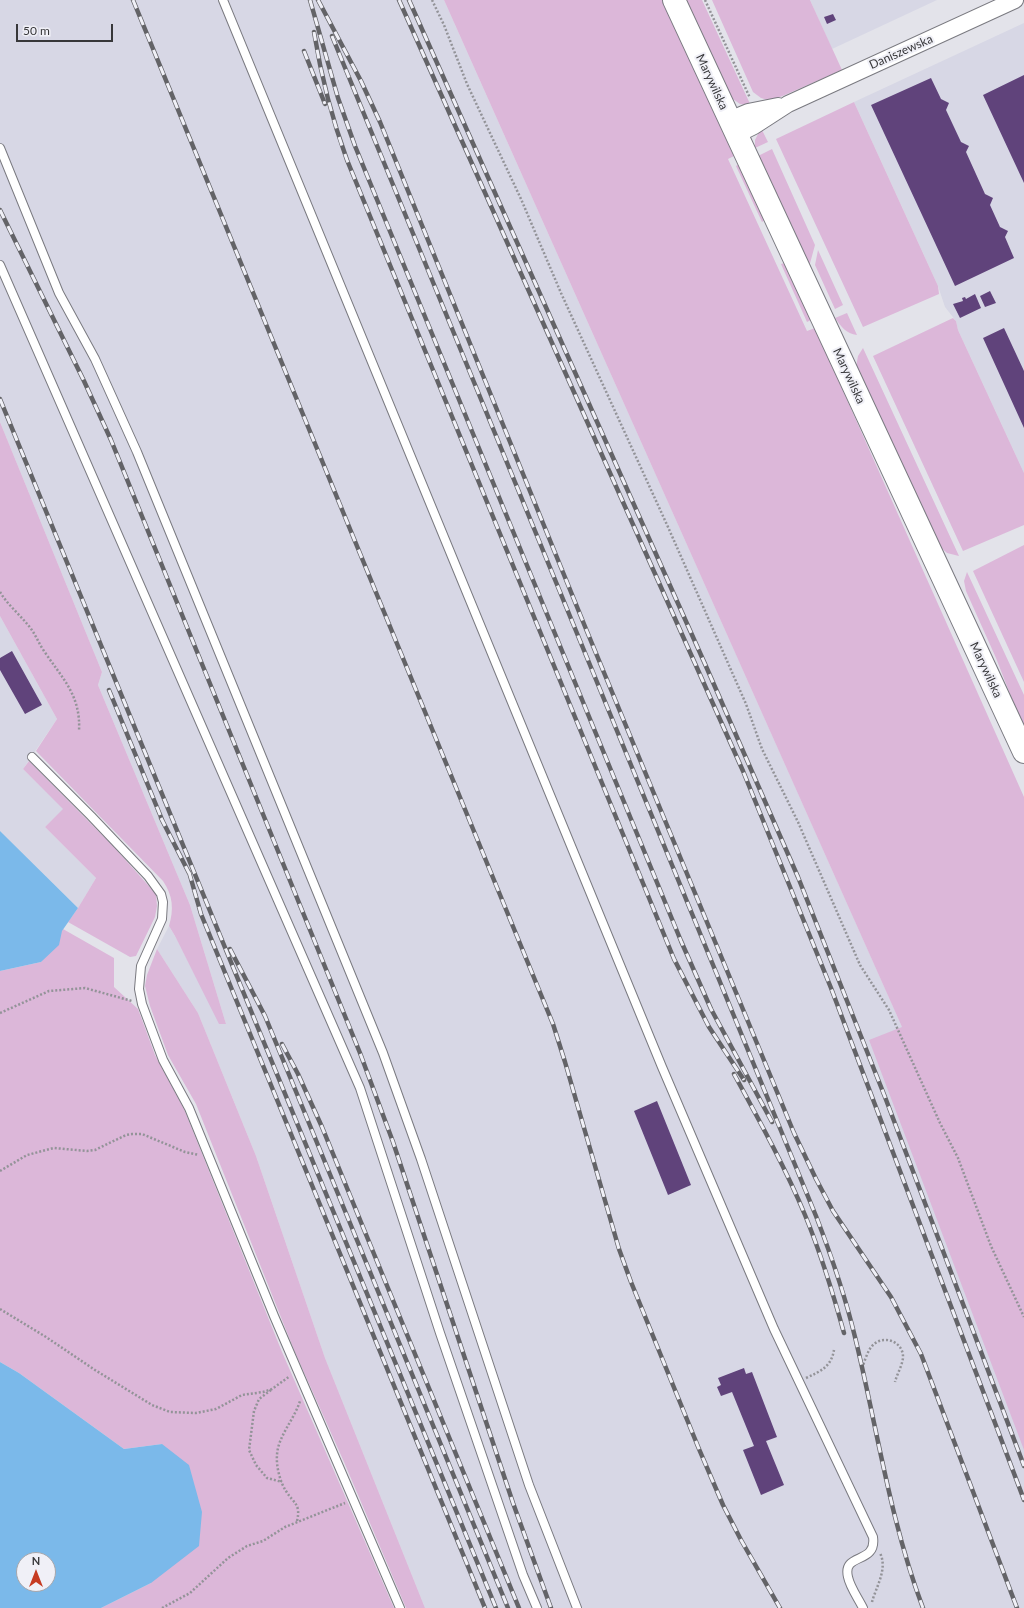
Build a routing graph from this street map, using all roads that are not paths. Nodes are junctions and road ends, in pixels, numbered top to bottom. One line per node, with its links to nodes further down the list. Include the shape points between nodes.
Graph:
1 (223, 0): 12 (lane, via 662,1067 774,1329 872,1536 873,1548 848,1566 848,1578)
2 (674, 0): 4 (main road, Marywilska)
3 (1015, 0): 4 (street, Daniszewska, via 788,104 748,112)
4 (733, 127): 7 (main road, Marywilska)
5 (0, 148): 11 (lane, via 59,293 95,359 137,452 383,1053 439,1212 529,1485)
6 (0, 265): 10 (lane, via 360,1088 440,1333 523,1575)
7 (1024, 752)
8 (32, 757): 9 (lane, via 148,876 161,894 162,919 141,966 139,989 142,1004 163,1060 189,1108 304,1389)
9 (400, 1608)
10 (537, 1608)
11 (577, 1608)
12 (863, 1608)

